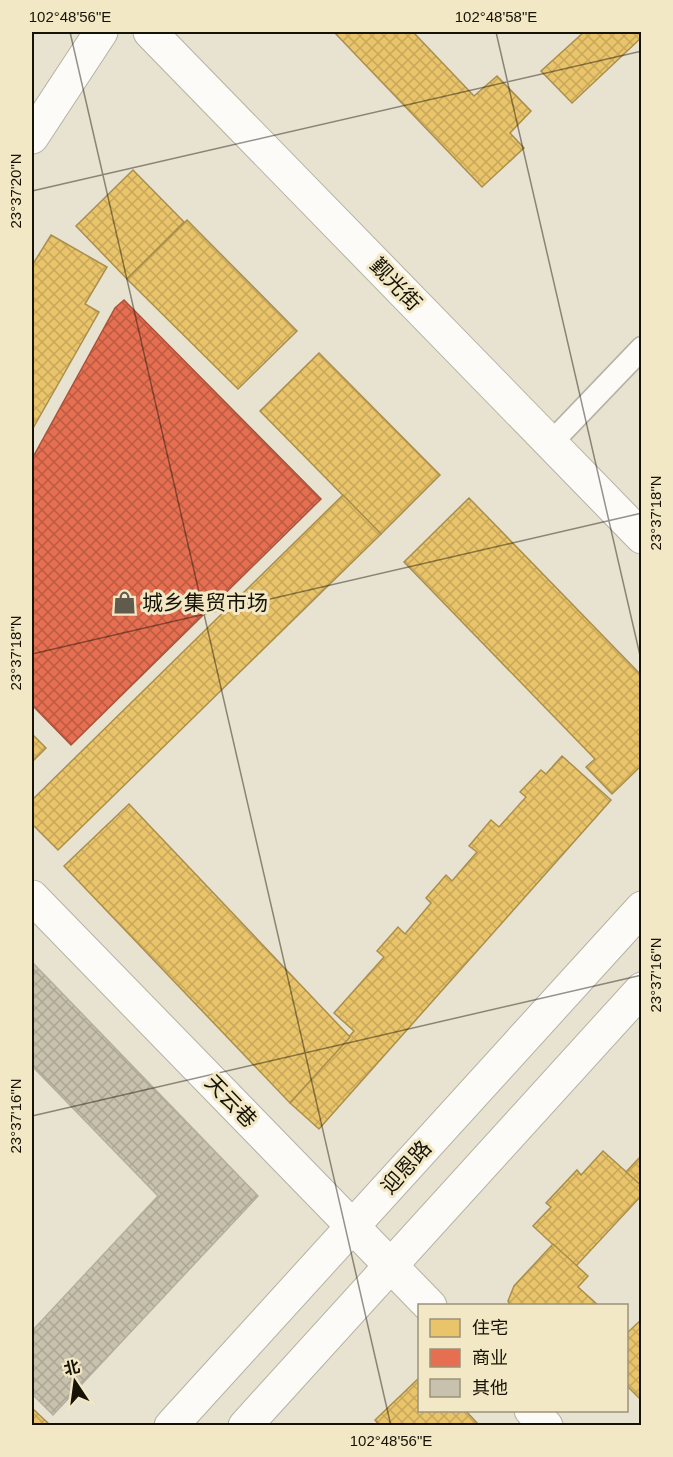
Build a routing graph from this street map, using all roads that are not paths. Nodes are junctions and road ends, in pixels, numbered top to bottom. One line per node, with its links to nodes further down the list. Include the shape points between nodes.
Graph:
1 (101, 32): 3 (street)
2 (150, 32): 5 (street, 觐光街)
3 (32, 137)
4 (642, 348): 5 (lane)
5 (550, 443): 6 (street, 觐光街)
6 (642, 537)
7 (32, 897): 10 (street, 天云巷)
8 (642, 908): 10 (street, 迎恩路)
9 (642, 988): 11 (street)
10 (352, 1226): 11 (street, 天云巷); 14 (street, 迎恩路)
11 (391, 1265): 12 (street, 天云巷); 15 (street)
12 (429, 1304)
13 (533, 1412): 16 (street)
14 (171, 1425)
15 (245, 1425)
16 (546, 1425)

